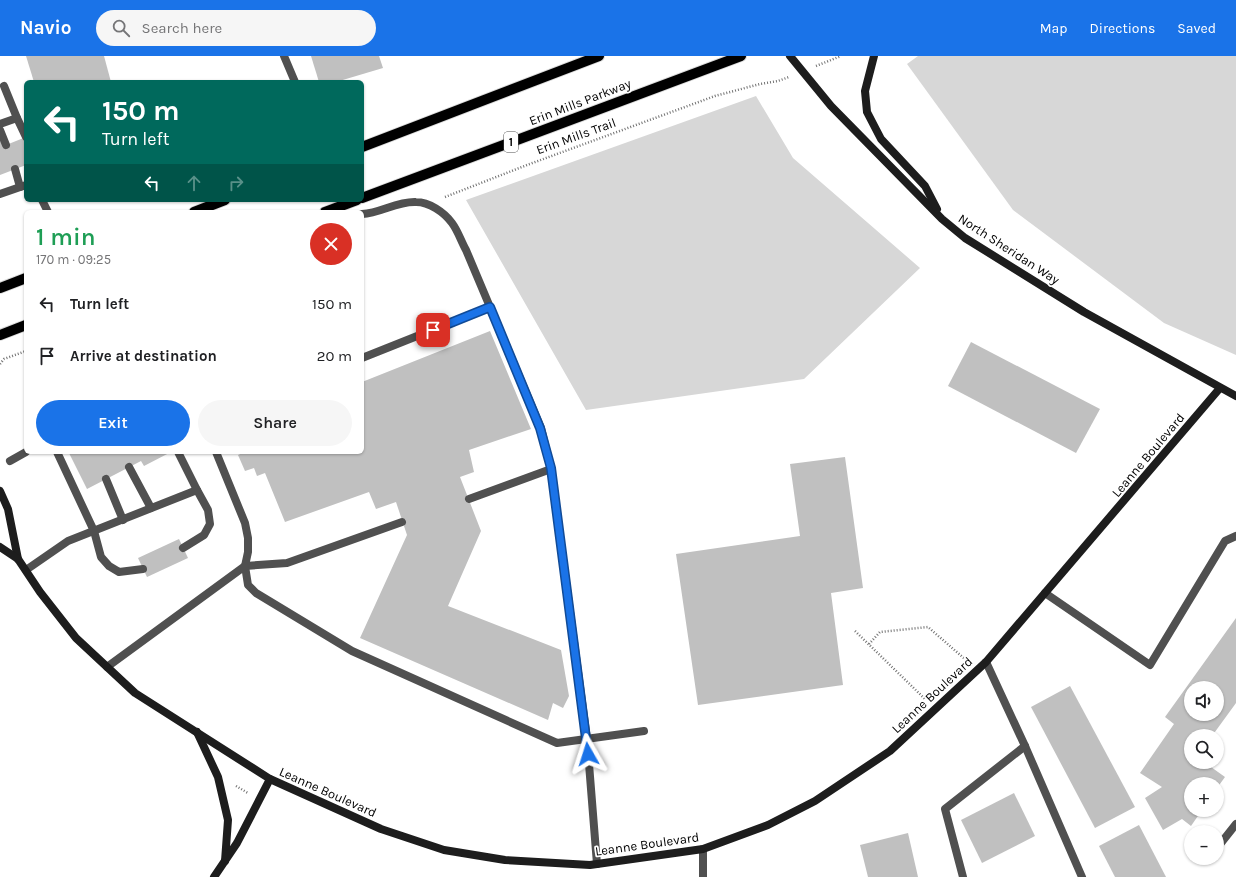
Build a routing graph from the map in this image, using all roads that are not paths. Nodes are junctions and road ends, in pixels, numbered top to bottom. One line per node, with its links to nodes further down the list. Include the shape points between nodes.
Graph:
1 (284, 56): 6 (street)
2 (599, 56): 13 (main road)
3 (741, 56): 17 (main road, Erin Mills Parkway / 1)
4 (790, 56): 23 (street, North Sheridan Way, via 831,106)
5 (874, 56): 23 (street, via 865,91 867,112 881,139 925,186)
6 (294, 80)
7 (4, 86): 8 (street)
8 (17, 118): 9 (street); 11 (street)
9 (0, 124)
10 (0, 130): 12 (street)
11 (24, 133)
12 (6, 145)
13 (364, 146)
14 (15, 169): 15 (street)
15 (23, 186): 16 (street)
16 (0, 194)
17 (364, 197)
18 (220, 202): 20 (main road)
19 (352, 202): 21 (main road)
20 (199, 210)
21 (330, 210)
22 (364, 214): 26 (street, via 407,202 427,204 437,209 457,231)
23 (942, 219): 30 (street, North Sheridan Way, via 965,238 1084,312)
24 (24, 279): 25 (main road)
25 (0, 288)
26 (490, 307): 29 (street); 38 (street, via 540,428)
27 (24, 326): 28 (main road)
28 (0, 335)
29 (364, 357)
30 (1220, 388): 31 (street, North Sheridan Way); 54 (street, Leanne Boulevard)
31 (1236, 396)
32 (24, 453): 36 (street)
33 (58, 454): 46 (street)
34 (179, 454): 40 (street)
35 (217, 454): 51 (street, via 245,523 248,552)
36 (10, 461)
37 (129, 467): 43 (street)
38 (551, 468): 42 (street); 59 (street)
39 (106, 478): 44 (street)
40 (197, 490): 43 (street); 49 (street, via 208,510 210,524 204,535)
41 (0, 491): 50 (street, Leanne Boulevard, via 8,509)
42 (468, 499)
43 (151, 508): 44 (street)
44 (123, 520): 46 (street)
45 (402, 522): 51 (street, via 287,563)
46 (94, 531): 52 (street, via 101,557 109,566 119,572); 53 (street, via 68,541)
47 (1236, 536): 54 (street, via 1225,541 1150,665)
48 (0, 547): 50 (street, Leanne Boulevard)
49 (183, 548)
50 (18, 559): 53 (street, Leanne Boulevard)
51 (245, 566): 56 (street); 59 (street, via 248,585 256,593 352,650 557,743)
52 (143, 569)
53 (26, 570): 56 (street, Leanne Boulevard, via 76,638)
54 (1045, 593): 55 (street, Leanne Boulevard)
55 (986, 662): 60 (street); 64 (street, Leanne Boulevard, via 890,751 815,801 768,825)
56 (107, 667): 57 (street, Leanne Boulevard, via 135,693)
57 (196, 731): 61 (street, Leanne Boulevard); 65 (street, via 218,777 228,820)
58 (644, 731): 59 (street)
59 (587, 739): 66 (street)
60 (1025, 746): 69 (street, via 945,809); 70 (street)
61 (270, 779): 65 (street); 66 (street, Leanne Boulevard, via 381,828 444,850 505,860)
62 (1236, 824): 63 (street)
63 (1224, 839)
64 (703, 849): 66 (street, Leanne Boulevard); 68 (street)
65 (225, 861): 67 (street)
66 (597, 864)
67 (214, 877)
68 (703, 877)
69 (962, 877)
70 (1082, 877)

